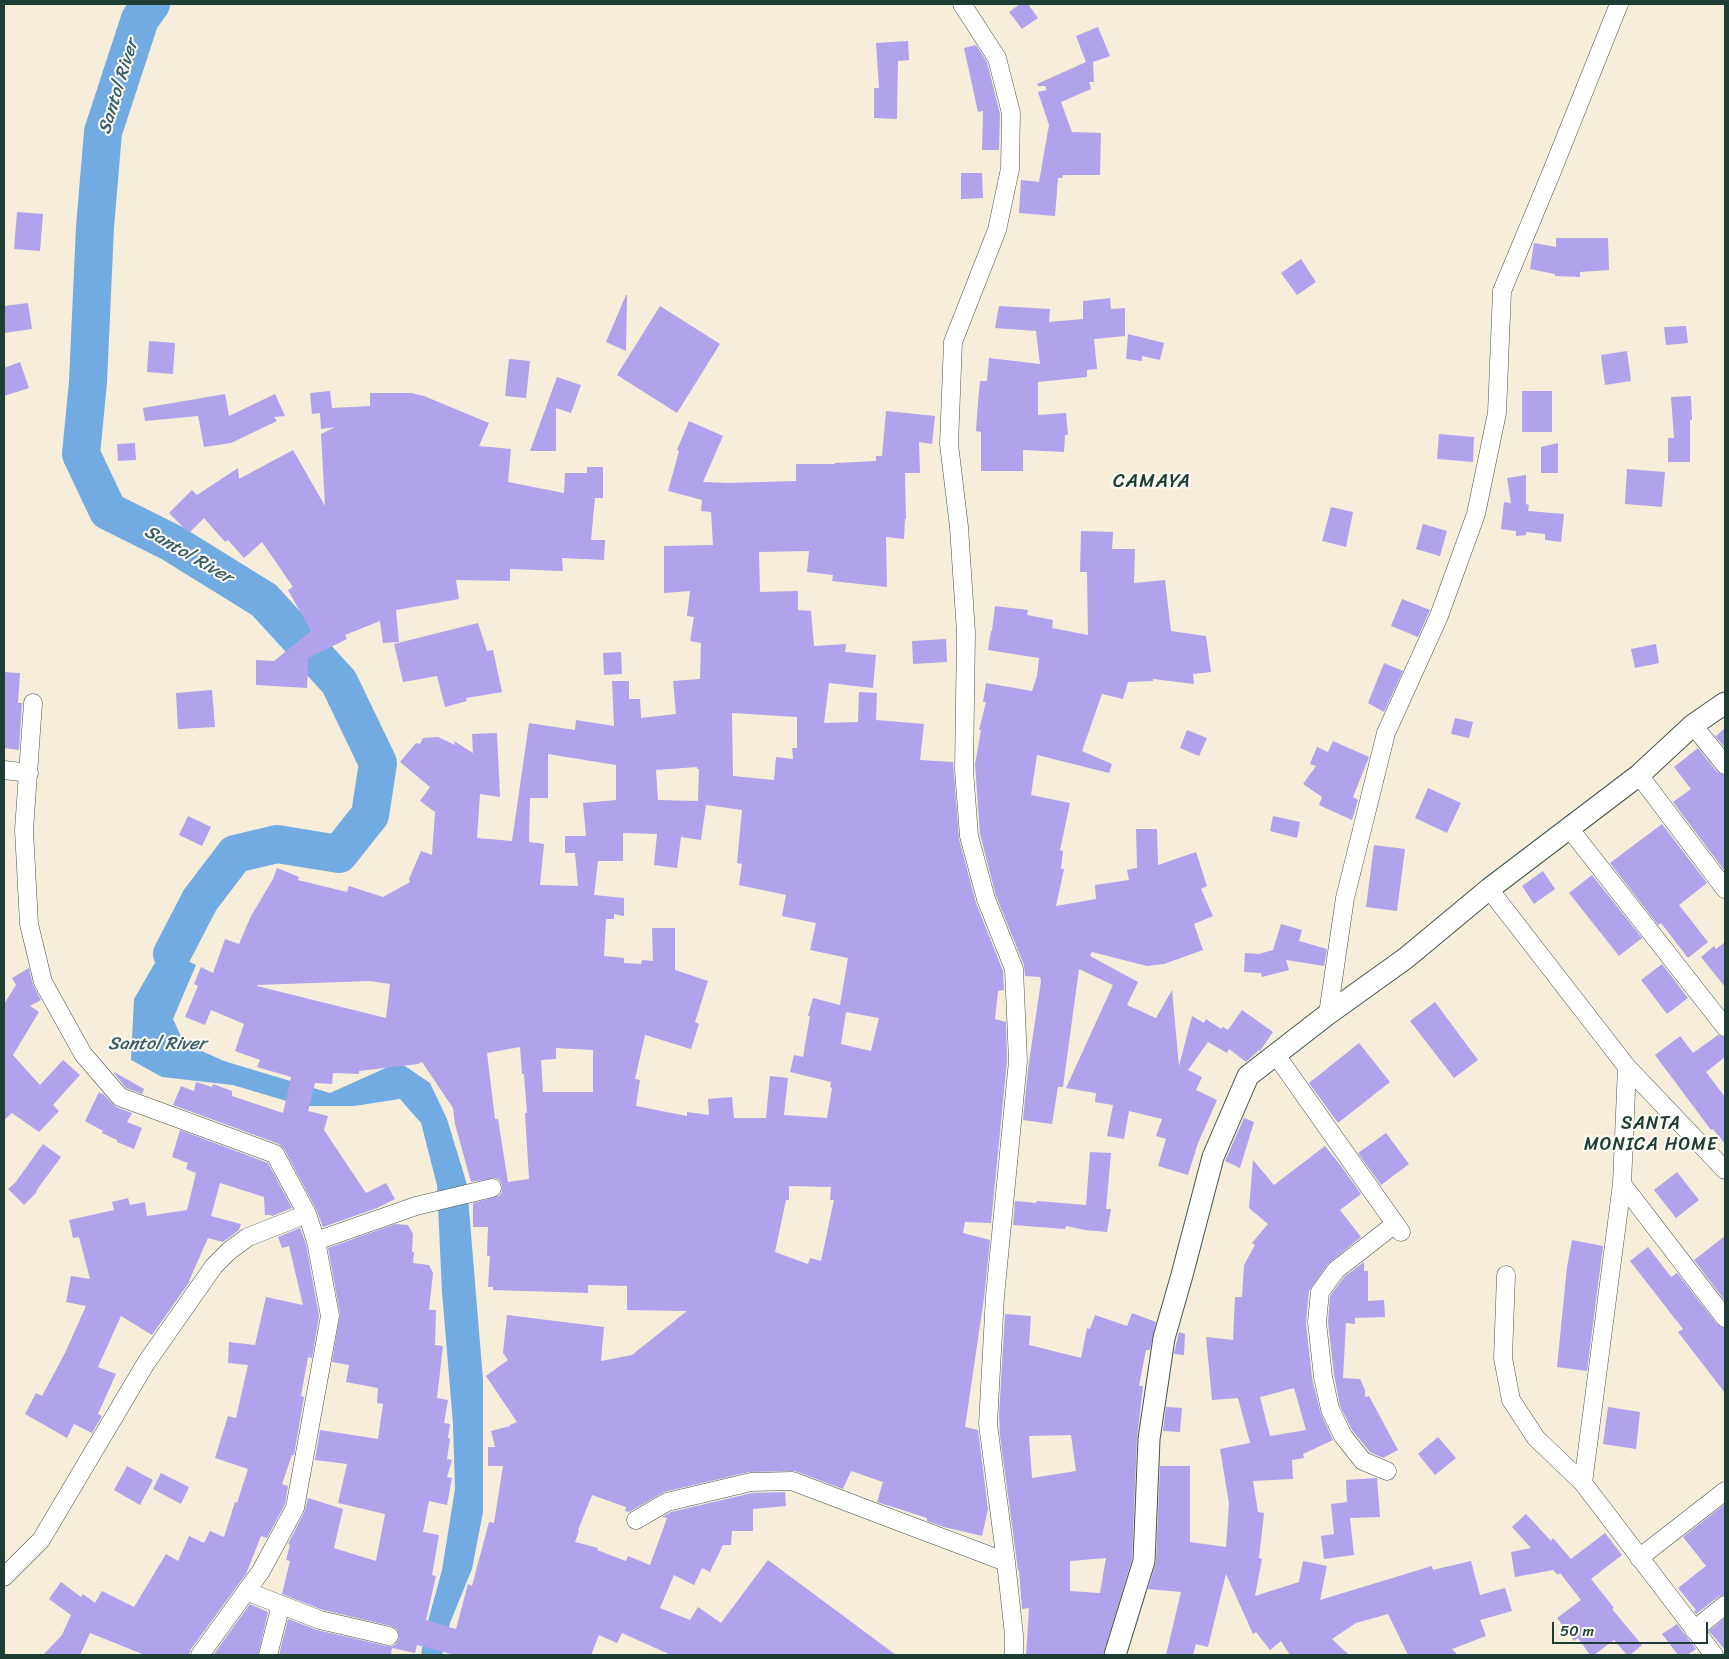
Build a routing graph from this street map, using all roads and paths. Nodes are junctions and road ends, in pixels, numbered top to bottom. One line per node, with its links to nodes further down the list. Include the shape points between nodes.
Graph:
1 (962, 4): 29 (street, via 996,58 1010,113 1010,169 997,230 953,342 949,444 966,633 964,770 969,836 986,899 1015,978 1018,1061 995,1296 988,1424)
2 (1619, 4): 13 (street, via 1502,291 1497,413 1476,514 1439,616 1386,733 1345,898)
3 (33, 703): 8 (street)
4 (1725, 703): 5 (street)
5 (1693, 725): 6 (street); 9 (street)
6 (1725, 765)
7 (4, 770): 8 (street)
8 (29, 773): 20 (street, via 24,830 29,924 43,982 83,1054 120,1098 275,1154)
9 (1639, 775): 10 (street); 12 (street)
10 (1569, 828): 11 (street); 14 (street)
11 (1490, 889): 13 (street, via 1406,958); 16 (street)
12 (1725, 889)
13 (1328, 1014): 15 (street)
14 (1725, 1027)
15 (1276, 1055): 24 (street, via 1398,1229 1336,1270 1320,1292 1317,1322 1330,1409 1343,1436 1363,1461); 39 (street, via 1248,1076 1213,1157 1164,1338 1149,1439 1144,1561)
16 (1627, 1067): 17 (street); 18 (street)
17 (1725, 1170)
18 (1622, 1184): 23 (street); 25 (street)
19 (484, 1190): 21 (street, via 416,1206)
20 (307, 1214): 21 (street); 30 (street, via 248,1237 214,1266 146,1363 41,1540)
21 (316, 1241): 31 (street, via 330,1316 295,1508 261,1571)
22 (1506, 1275): 25 (street, via 1503,1358 1511,1400 1536,1438)
23 (1725, 1318)
24 (1387, 1471)
25 (1583, 1483): 28 (street)
26 (1725, 1491): 28 (street)
27 (636, 1520): 29 (street, via 667,1502 751,1482 792,1481)
28 (1640, 1558): 34 (street)
29 (1006, 1562): 38 (street)
30 (4, 1577)
31 (246, 1591): 32 (street); 36 (street)
32 (281, 1604): 35 (street, via 320,1620); 37 (street)
33 (1725, 1605): 34 (street)
34 (1694, 1630): 40 (street)
35 (389, 1636)
36 (200, 1655)
37 (268, 1655)
38 (1014, 1655)
39 (1115, 1655)
40 (1714, 1655)

